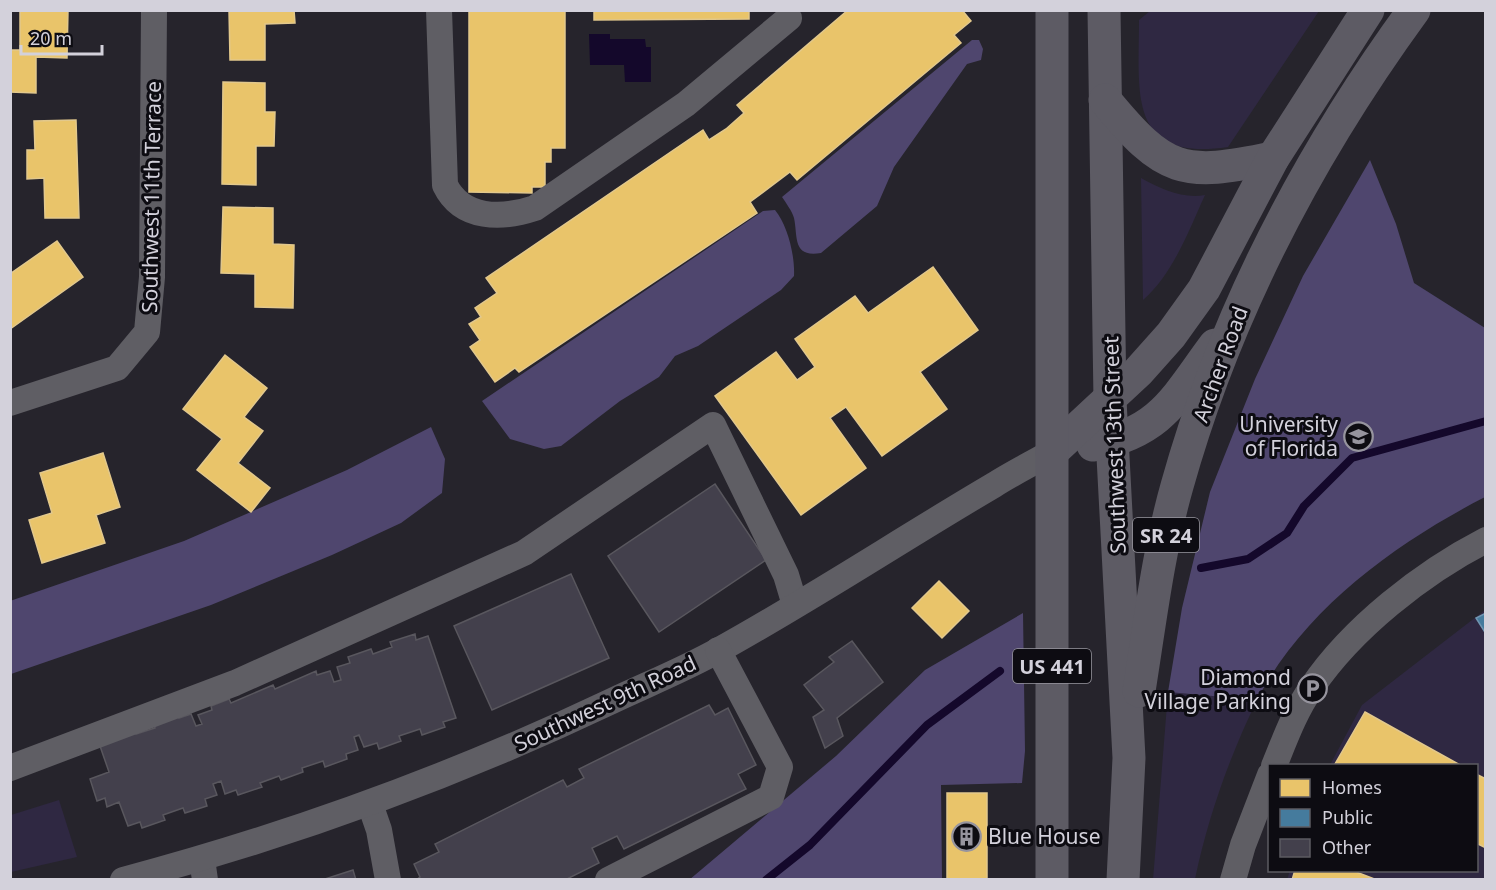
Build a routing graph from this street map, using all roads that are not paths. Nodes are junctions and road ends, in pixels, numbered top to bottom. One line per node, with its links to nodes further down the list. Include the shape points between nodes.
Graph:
1 (154, 10): 12 (street, Southwest 11th Terrace, via 152,277 147,332 117,368)
2 (439, 10): 7 (street, via 445,185 467,210 491,215 535,208 686,104)
3 (1052, 10): 14 (main road, US 441)
4 (1104, 10): 8 (main road, Southwest 13th Street)
5 (1368, 10): 9 (main road, Archer Road)
6 (1414, 10): 10 (main road, Archer Road / SR 24, via 1352,99 1267,250)
7 (789, 18)
8 (1105, 100): 9 (main road, via 1136,138 1158,155 1188,167 1223,168); 11 (main road, Southwest 13th Street)
9 (1273, 158): 11 (main road, Archer Road, via 1204,289 1172,334)
10 (1234, 319): 13 (main road, via 1171,404 1147,427); 18 (main road, Archer Road / SR 24, via 1177,486 1157,572)
11 (1110, 400): 13 (main road, Southwest 13th Street); 14 (main road, Archer Road)
12 (10, 403)
13 (1112, 441): 14 (main road); 18 (main road, Southwest 13th Street)
14 (1052, 452): 16 (street, Southwest 9th Road); 27 (main road, US 441)
15 (1485, 540): 19 (street, via 1405,594 1367,624 1334,658 1311,688)
16 (795, 605): 17 (street, Southwest 9th Road); 20 (street, via 786,575 713,425 525,553 235,683)
17 (718, 650): 22 (street, Southwest 9th Road, via 481,761); 26 (street, via 780,767 771,797)
18 (1129, 758): 28 (main road, Southwest 13th Street)
19 (1274, 764)
20 (10, 768)
21 (1268, 778): 29 (street)
22 (370, 804): 23 (street, Southwest 9th Road); 25 (street)
23 (204, 869): 24 (street, Southwest 9th Road)
24 (123, 879)
25 (388, 879)
26 (608, 879)
27 (1052, 879)
28 (1123, 879)
29 (1233, 879)

